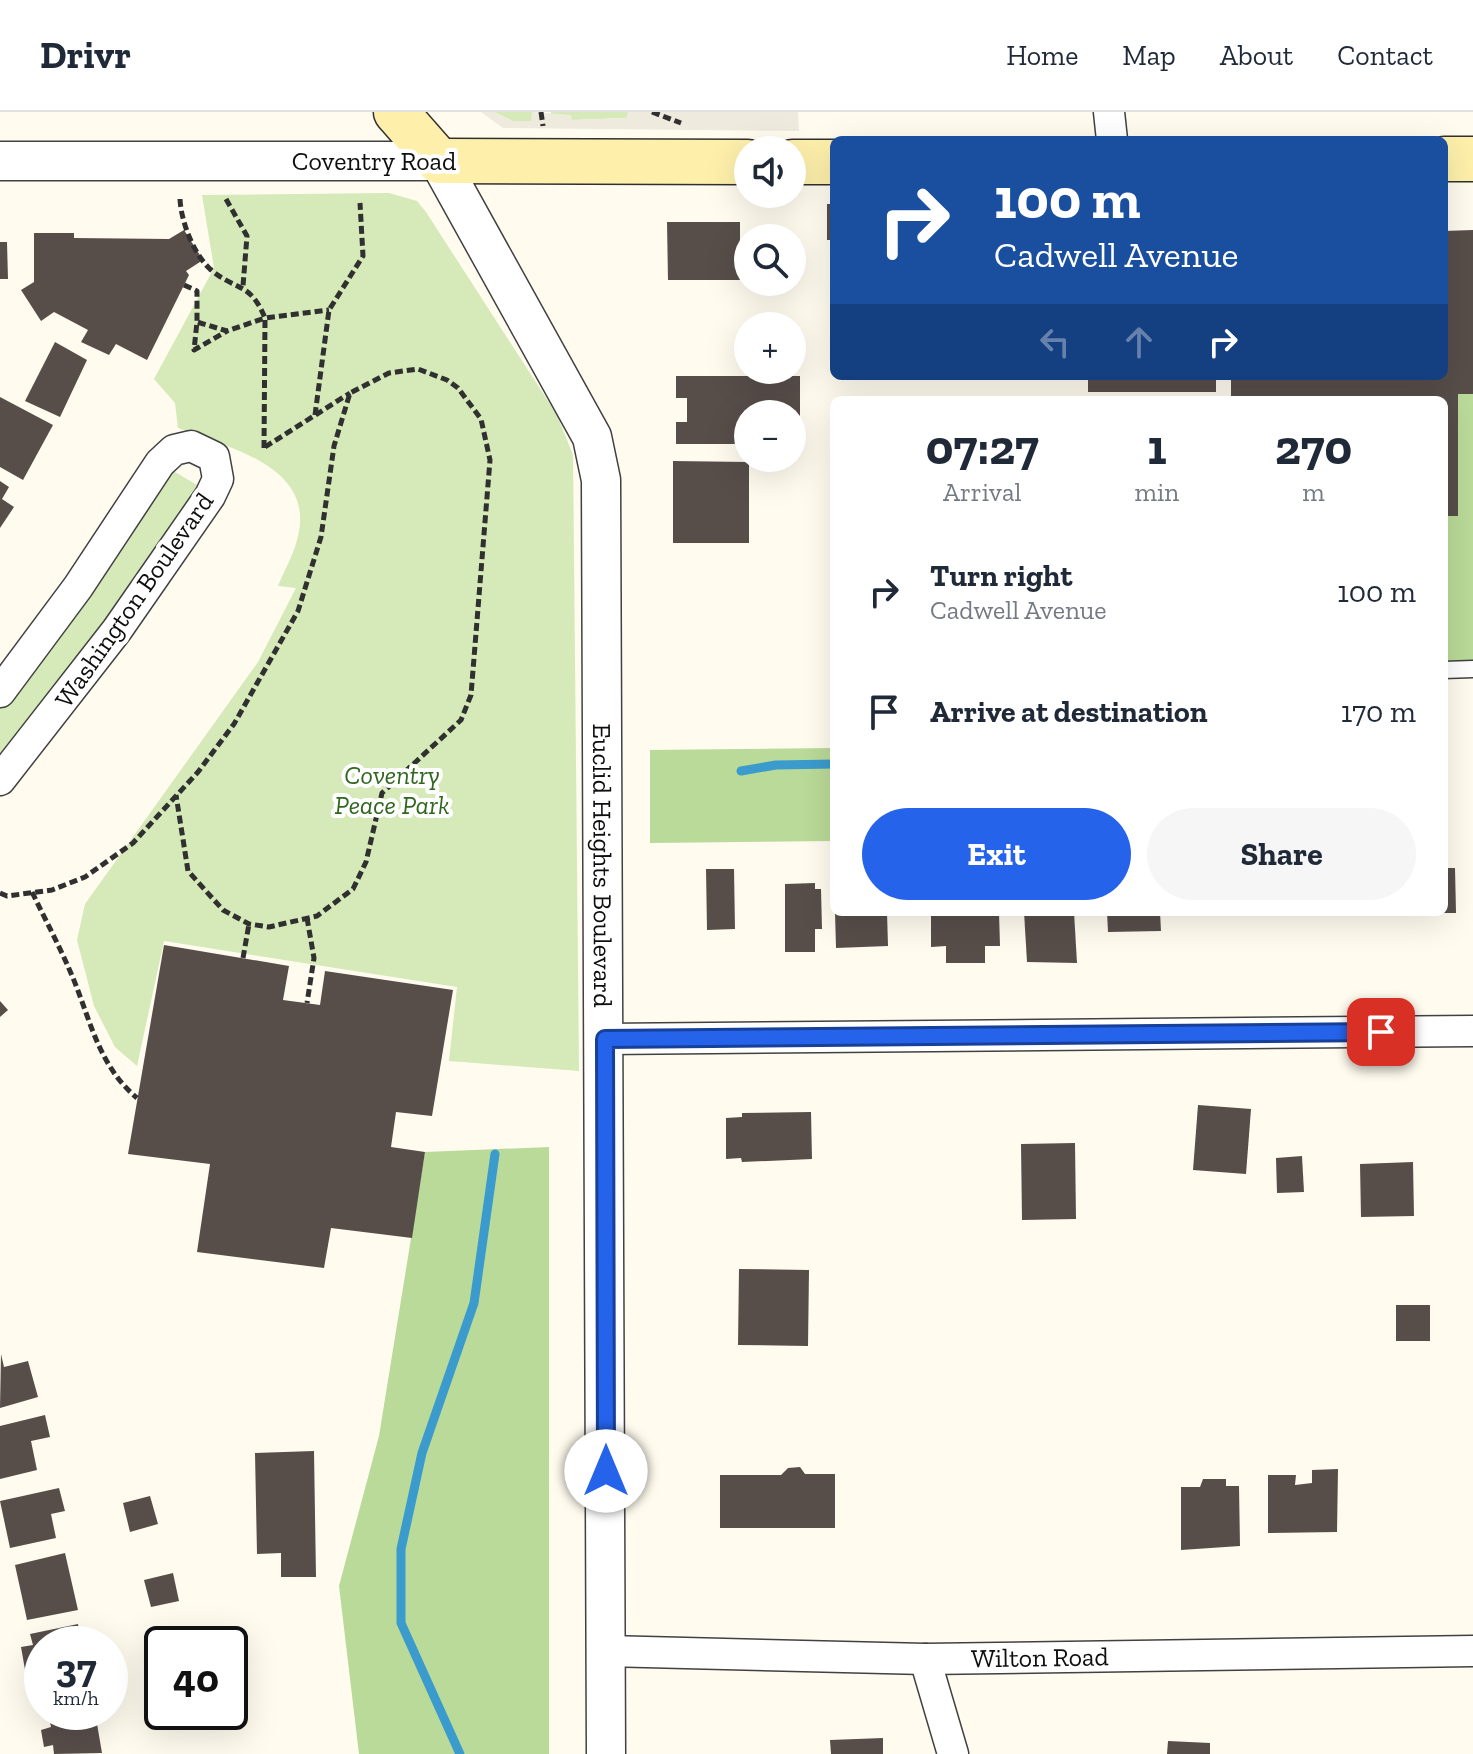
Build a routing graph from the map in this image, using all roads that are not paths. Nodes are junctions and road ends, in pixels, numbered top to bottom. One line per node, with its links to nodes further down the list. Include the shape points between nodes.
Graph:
1 (396, 112): 8 (main road, Euclid Heights Boulevard)
2 (430, 112): 8 (main road, Euclid Heights Boulevard)
3 (1109, 112): 4 (street)
4 (1112, 136)
5 (1448, 159): 6 (main road)
6 (1473, 159)
7 (0, 161): 8 (street, Coventry Road)
8 (439, 161): 9 (main road, Coventry Road); 17 (street, Euclid Heights Boulevard, via 580,409 598,460)
9 (734, 162)
10 (806, 162): 11 (main road)
11 (830, 162)
12 (1473, 669): 13 (lane)
13 (1448, 670)
14 (0, 692): 15 (street, Washington Boulevard, via 166,456 191,446 214,457 218,479 210,496 117,630)
15 (0, 780)
16 (1473, 1031): 17 (street)
17 (605, 1039): 18 (street, Euclid Heights Boulevard)
18 (606, 1651): 20 (street, Wilton Road); 21 (street, Euclid Heights Boulevard)
19 (1473, 1651): 20 (street, Wilton Road)
20 (925, 1659): 22 (street)
21 (606, 1754)
22 (953, 1754)

